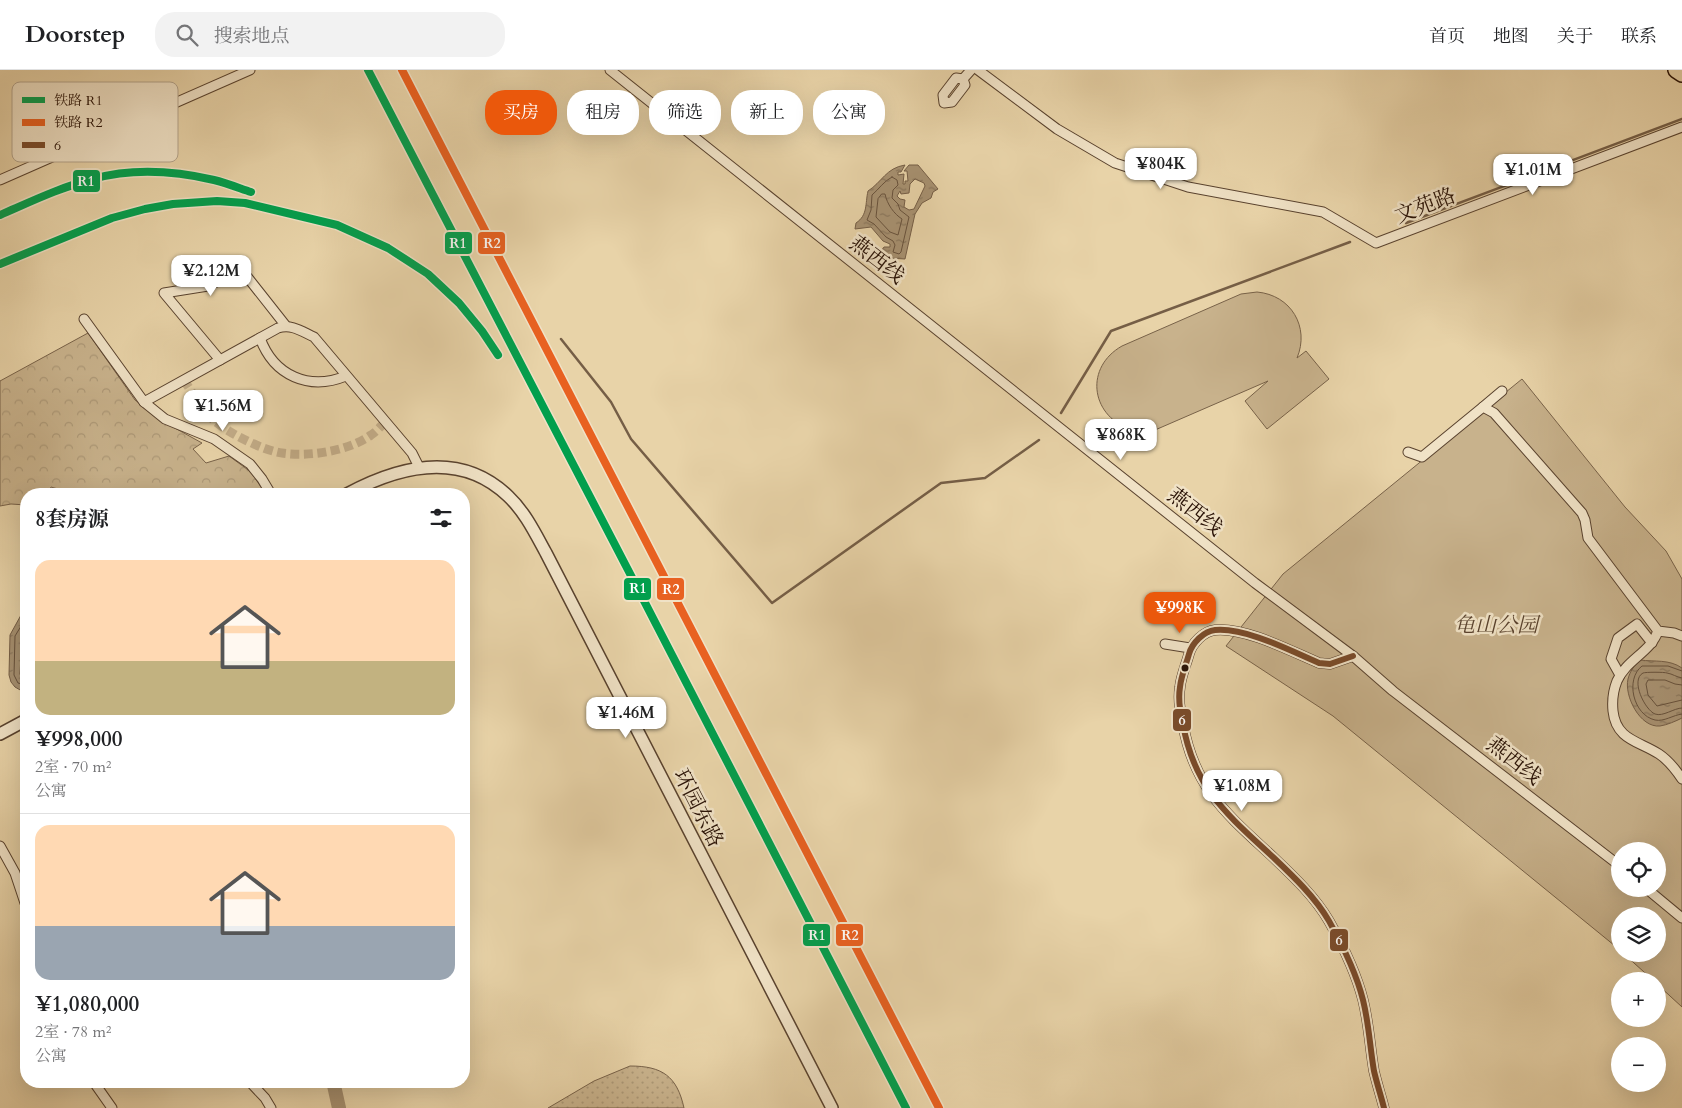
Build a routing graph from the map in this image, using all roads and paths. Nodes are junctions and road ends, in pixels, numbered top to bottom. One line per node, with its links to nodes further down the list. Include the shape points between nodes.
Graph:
1 (250, 70): 8 (street)
2 (610, 70): 29 (street, 燕西线, via 1255,583)
3 (971, 70): 7 (street)
4 (978, 70): 9 (street, 文苑路, via 1050,124 1114,162 1188,187 1323,212 1376,243)
5 (1676, 70): 6 (main road)
6 (1682, 74)
7 (963, 79)
8 (178, 102)
9 (1682, 127)
10 (41, 162): 11 (street)
11 (0, 180)
12 (84, 319): 18 (street)
13 (286, 326): 14 (street); 15 (street, via 241,269 208,286 164,293); 16 (street, via 314,337)
14 (260, 338): 15 (street); 16 (street, via 266,353 277,366 298,378 322,382)
15 (220, 360): 18 (street)
16 (346, 376): 21 (street, via 412,453)
17 (1502, 391): 19 (street)
18 (144, 402): 22 (street, via 165,419 214,440 250,464)
19 (1483, 407): 20 (street, via 1422,457); 24 (street, via 1494,413 1582,513 1588,538)
20 (1408, 452)
21 (418, 467): 23 (street, 环园东路); 43 (street, 环园东路, via 457,469 492,484 508,495 529,523)
22 (268, 488)
23 (360, 488)
24 (1658, 630): 25 (street); 26 (street)
25 (1682, 636)
26 (1652, 643): 30 (street); 30 (street, via 1637,624 1618,638 1611,659)
27 (1165, 644): 28 (street)
28 (1190, 648): 29 (street, via 1212,630 1228,630 1263,640 1319,663 1330,664); 44 (street, via 1179,688 1191,759 1202,782 1226,813 1299,882 1328,919 1349,959 1361,994 1374,1072)
29 (1352, 656): 35 (street, 燕西线)
30 (1620, 675): 33 (street, via 1615,685 1613,707 1619,729 1633,741 1658,753)
31 (20, 723): 32 (street)
32 (0, 734)
33 (1682, 779)
34 (0, 846): 36 (street)
35 (1611, 859)
36 (20, 888)
37 (1657, 897): 38 (street)
38 (1682, 918)
39 (98, 1088): 41 (street)
40 (256, 1088): 42 (street)
41 (112, 1108)
42 (271, 1108)
43 (832, 1108)
44 (1384, 1108)

